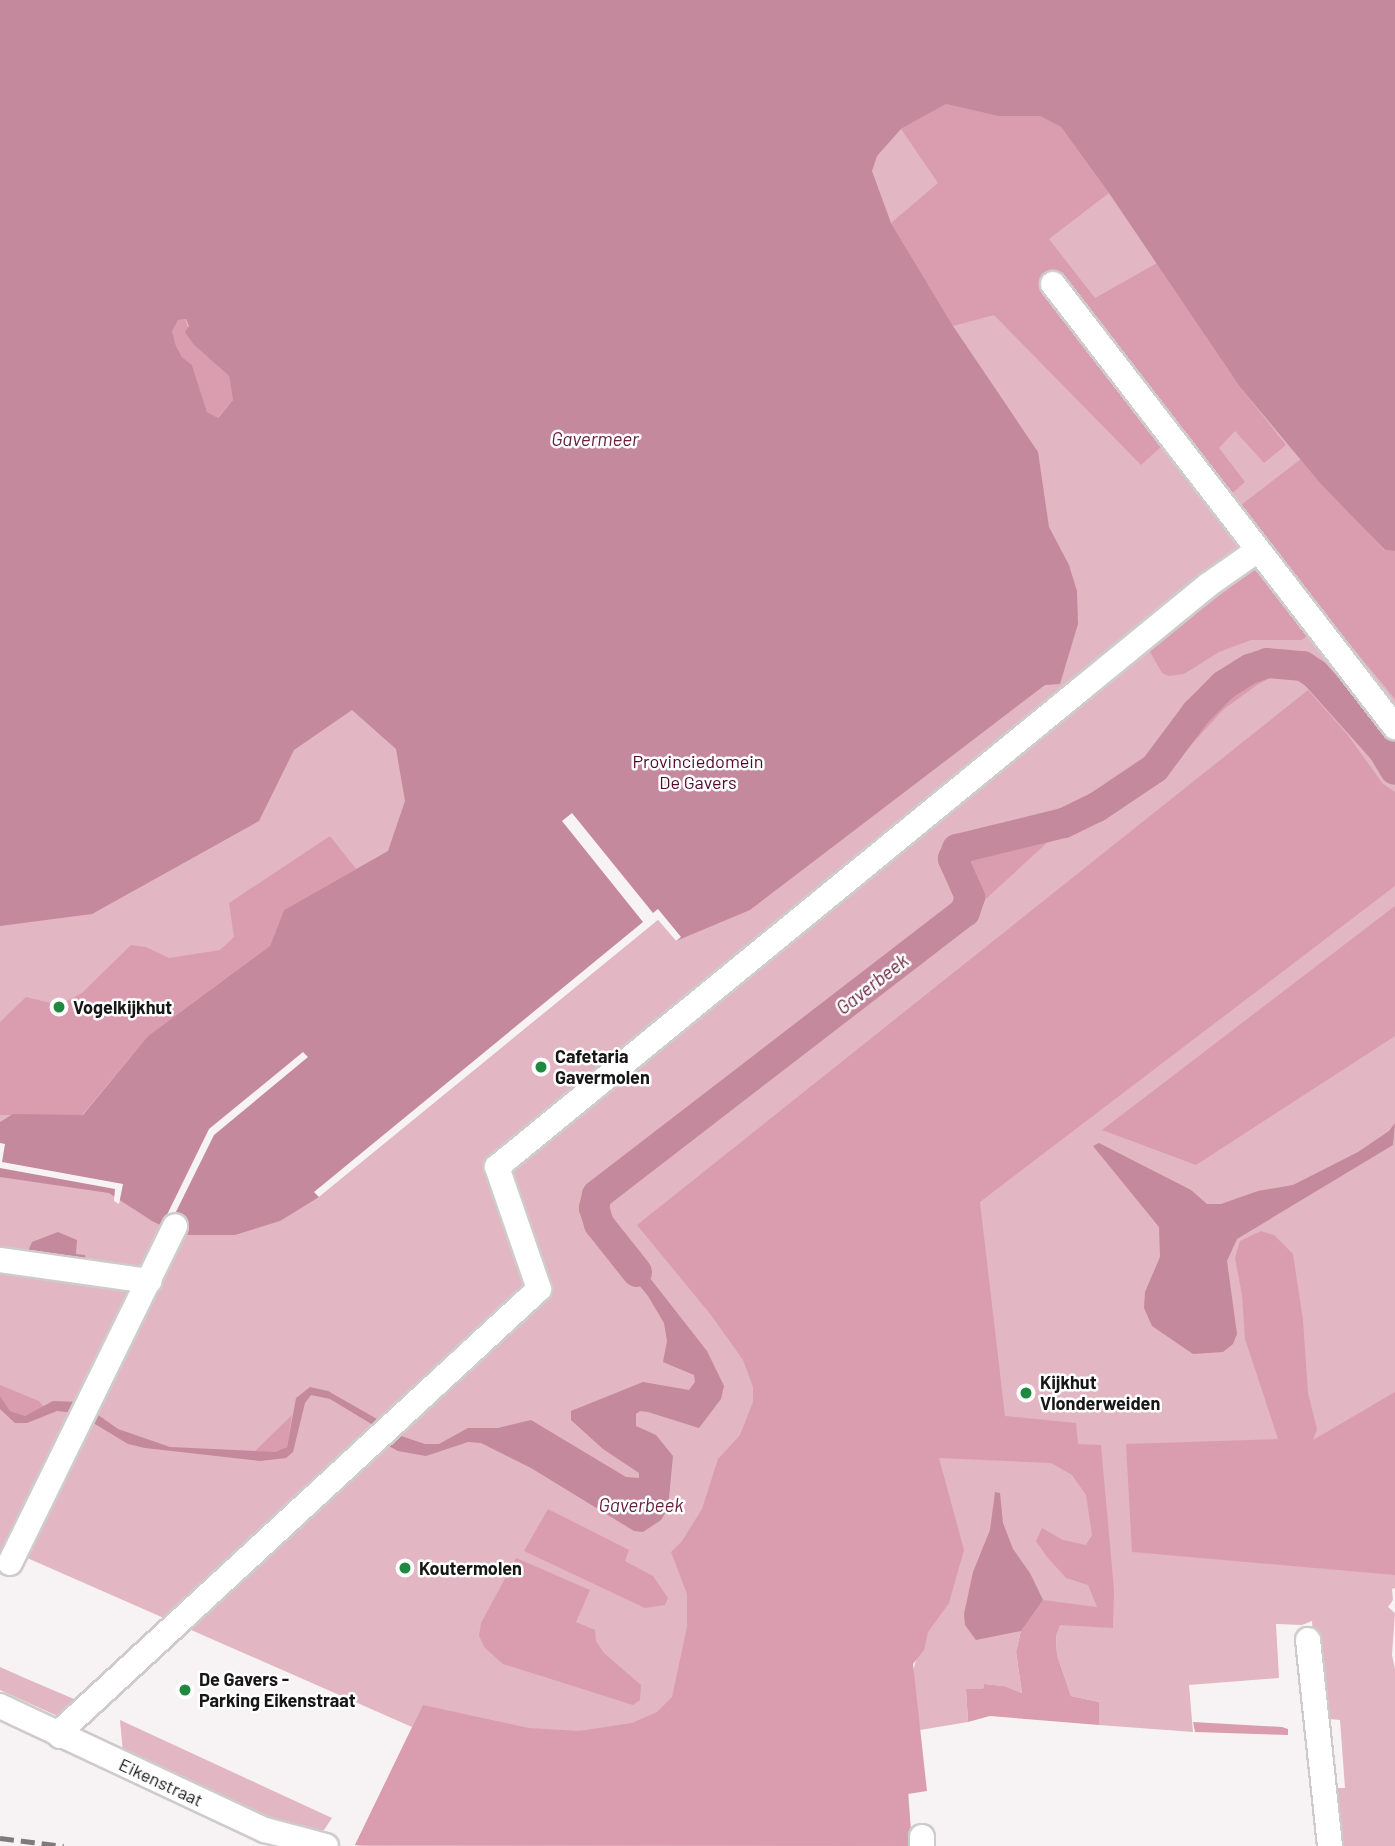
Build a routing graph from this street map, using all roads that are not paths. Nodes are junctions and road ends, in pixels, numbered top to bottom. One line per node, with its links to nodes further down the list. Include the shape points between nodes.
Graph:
1 (1053, 284): 2 (street)
2 (1258, 550): 3 (street); 8 (street, via 1208,586 497,1167 540,1289)
3 (1395, 727)
4 (176, 1226): 6 (street)
5 (0, 1261): 6 (street)
6 (150, 1281): 7 (street)
7 (10, 1563)
8 (182, 1619): 10 (street); 12 (street)
9 (1308, 1640): 14 (street)
10 (175, 1651)
11 (0, 1706): 12 (street, Eikenstraat)
12 (60, 1735): 13 (street, Eikenstraat, via 265,1830)
13 (326, 1846)
14 (1330, 1846)

